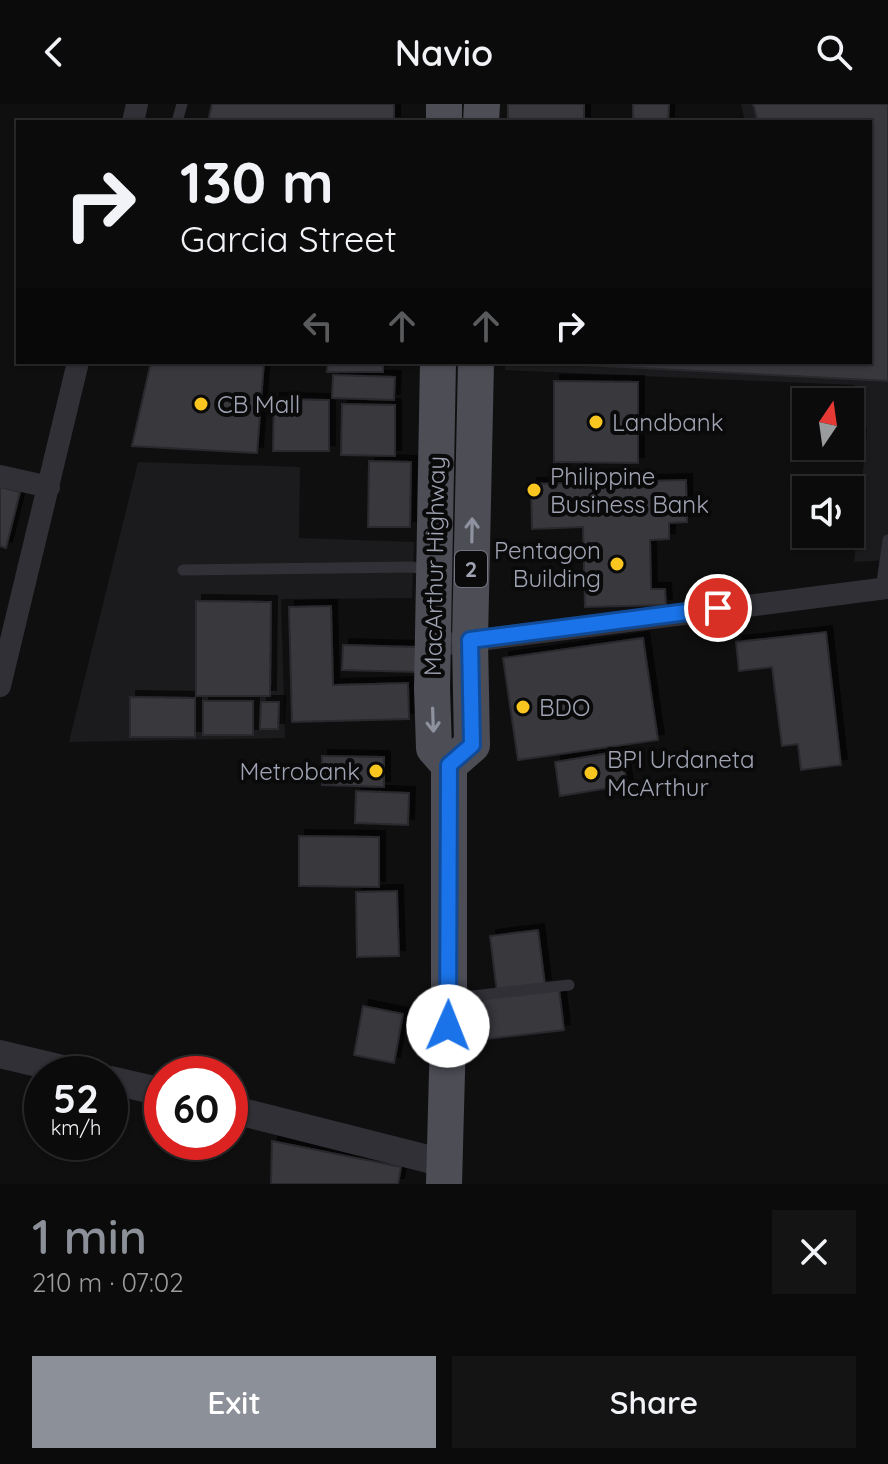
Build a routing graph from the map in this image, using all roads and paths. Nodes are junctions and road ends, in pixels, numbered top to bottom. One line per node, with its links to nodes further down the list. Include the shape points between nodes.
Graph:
1 (78, 364): 5 (street)
2 (438, 364): 8 (main road, MacArthur Highway / 2)
3 (476, 364): 10 (main road, MacArthur Highway / 2, one-way to 3)
4 (0, 476): 5 (street)
5 (49, 487): 12 (street)
6 (888, 540): 9 (lane)
7 (183, 570): 8 (lane, via 413,567)
8 (432, 572): 11 (main road, MacArthur Highway / 2)
9 (885, 589): 10 (street)
10 (470, 640): 11 (street); 13 (main road, MacArthur Highway / 2, via 472,745)
11 (433, 646): 13 (main road, MacArthur Highway / 2, one-way to 13, via 434,748)
12 (0, 686)
13 (449, 765): 15 (main road, MacArthur Highway / 2)
14 (569, 985): 15 (lane)
15 (449, 998): 19 (main road, MacArthur Highway / 2)
16 (0, 1054): 17 (street)
17 (24, 1060)
18 (248, 1114): 19 (street)
19 (444, 1174)

